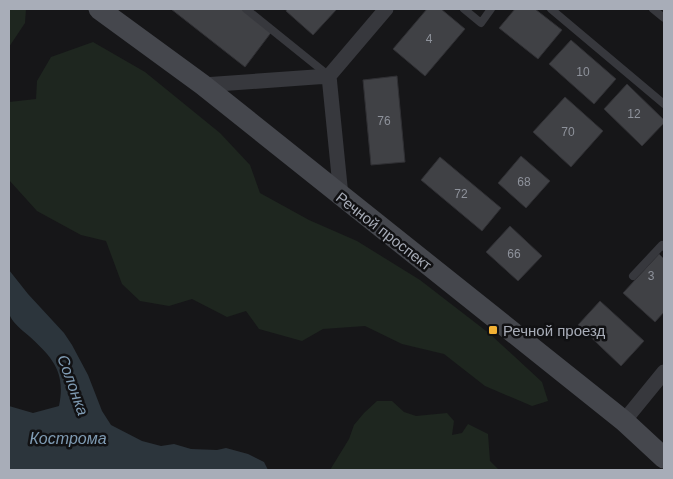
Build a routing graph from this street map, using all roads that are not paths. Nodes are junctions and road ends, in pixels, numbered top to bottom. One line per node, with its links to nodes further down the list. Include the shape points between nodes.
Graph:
1 (99, 9): 10 (street, Речной проспект)
2 (246, 9): 9 (lane)
3 (386, 9): 9 (street)
4 (464, 9): 5 (lane, via 481,23)
5 (491, 9)
6 (551, 9): 11 (lane)
7 (653, 9): 8 (lane)
8 (664, 18)
9 (329, 76): 10 (street); 12 (street)
10 (203, 86): 12 (street, Речной проспект)
11 (664, 104)
12 (341, 196): 16 (street, Речной проспект)
13 (663, 244): 14 (lane)
14 (633, 276)
15 (664, 372): 16 (street)
16 (624, 421): 17 (street, Речной проспект)
17 (664, 458)

